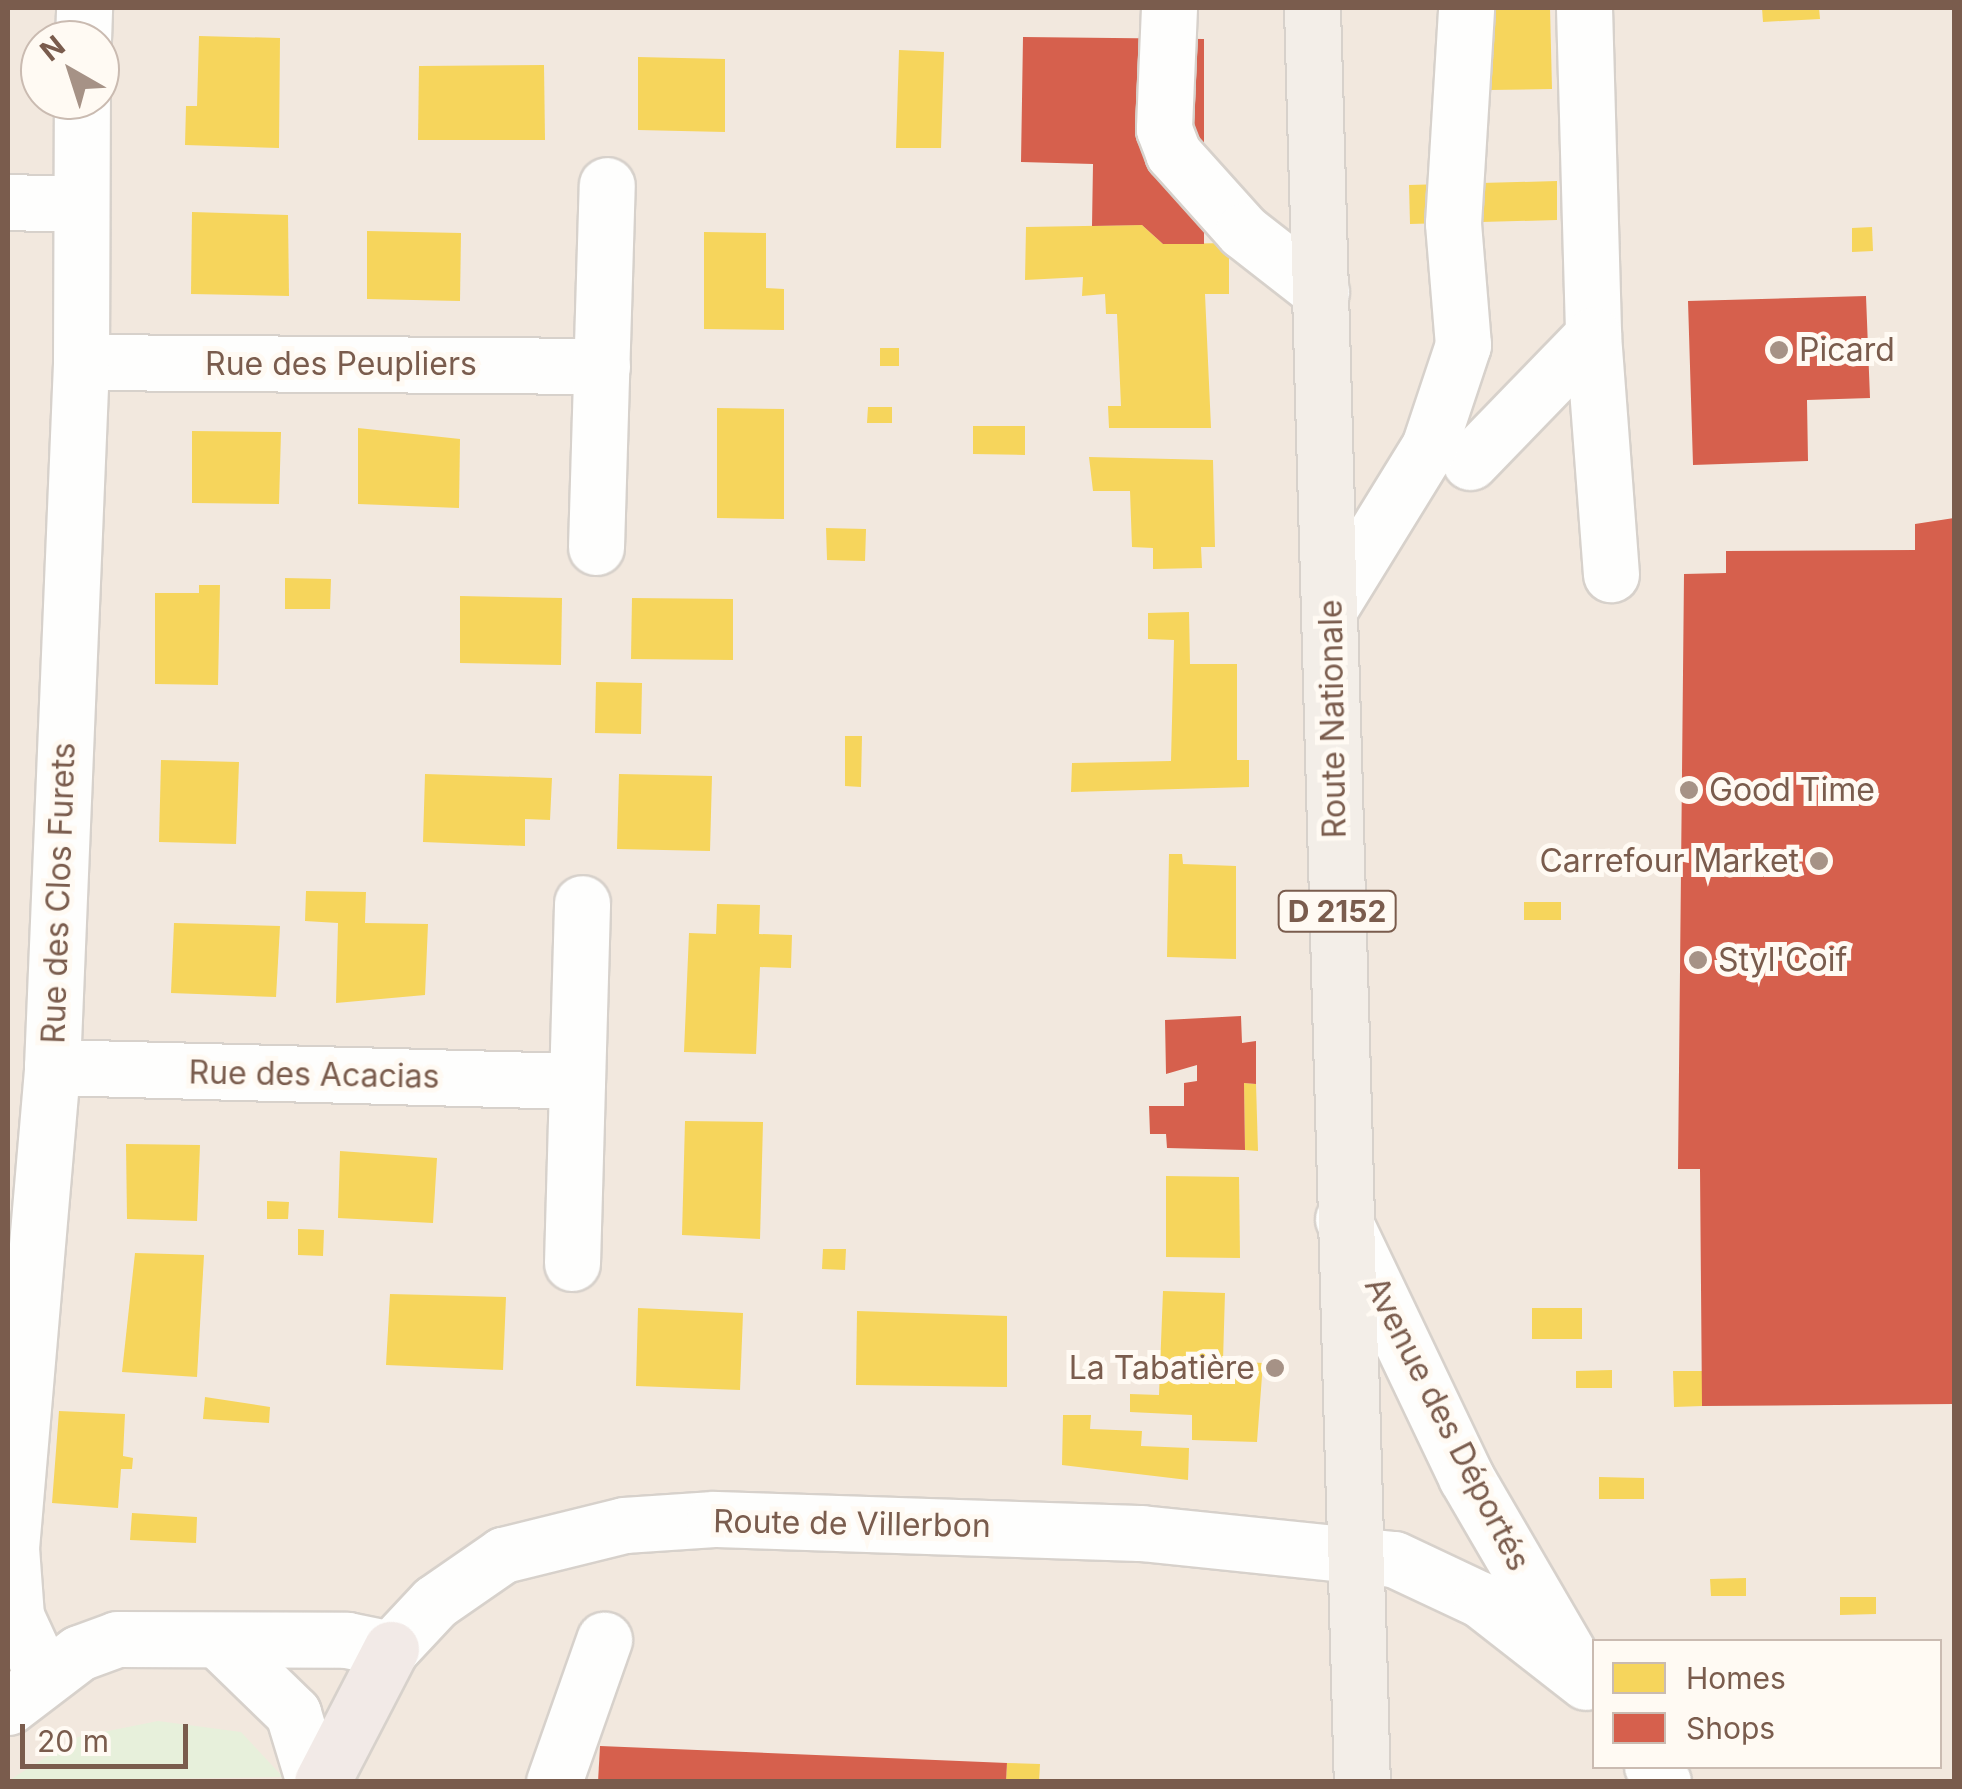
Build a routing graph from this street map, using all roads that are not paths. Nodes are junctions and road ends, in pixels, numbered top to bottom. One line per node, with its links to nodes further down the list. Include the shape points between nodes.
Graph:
1 (1169, 8): 9 (street, via 1164,129 1173,153 1243,231)
2 (1312, 8): 9 (main road, Route Nationale / D 2152)
3 (1466, 8): 16 (street, via 1452,223 1463,344 1428,447)
4 (1584, 8): 10 (street)
5 (81, 120): 8 (street, Rue des Clos Furets)
6 (607, 185): 12 (street)
7 (8, 202): 8 (street)
8 (79, 204): 11 (street, Rue des Clos Furets)
9 (1321, 292): 16 (main road, Route Nationale / D 2152)
10 (1592, 336): 13 (street); 15 (street)
11 (81, 362): 12 (street, Rue des Peupliers); 18 (street, Rue des Clos Furets)
12 (602, 366): 14 (street)
13 (1470, 462)
14 (596, 547)
15 (1612, 574)
16 (1332, 606): 20 (main road, Route Nationale / D 2152)
17 (582, 903): 19 (street)
18 (52, 1068): 19 (street, Rue des Acacias); 27 (street, Rue des Clos Furets, via 11,1548)
19 (577, 1082): 21 (street)
20 (1342, 1216): 22 (main road, Route Nationale / D 2152); 26 (street, Avenue des Déportés, via 1466,1476)
21 (572, 1264)
22 (1351, 1551): 25 (street, Route de Villerbon, via 806,1520 624,1525 503,1555 435,1602); 26 (street, Avenue des Déportés, via 1435,1574); 31 (main road, D 2152)
23 (604, 1640): 30 (street)
24 (220, 1642): 25 (street, via 347,1640); 27 (street, via 117,1639); 28 (street, via 293,1713)
25 (391, 1649): 29 (highway)
26 (1590, 1687)
27 (26, 1692)
28 (314, 1782)
29 (322, 1782)
30 (554, 1782)
31 (1362, 1782)

